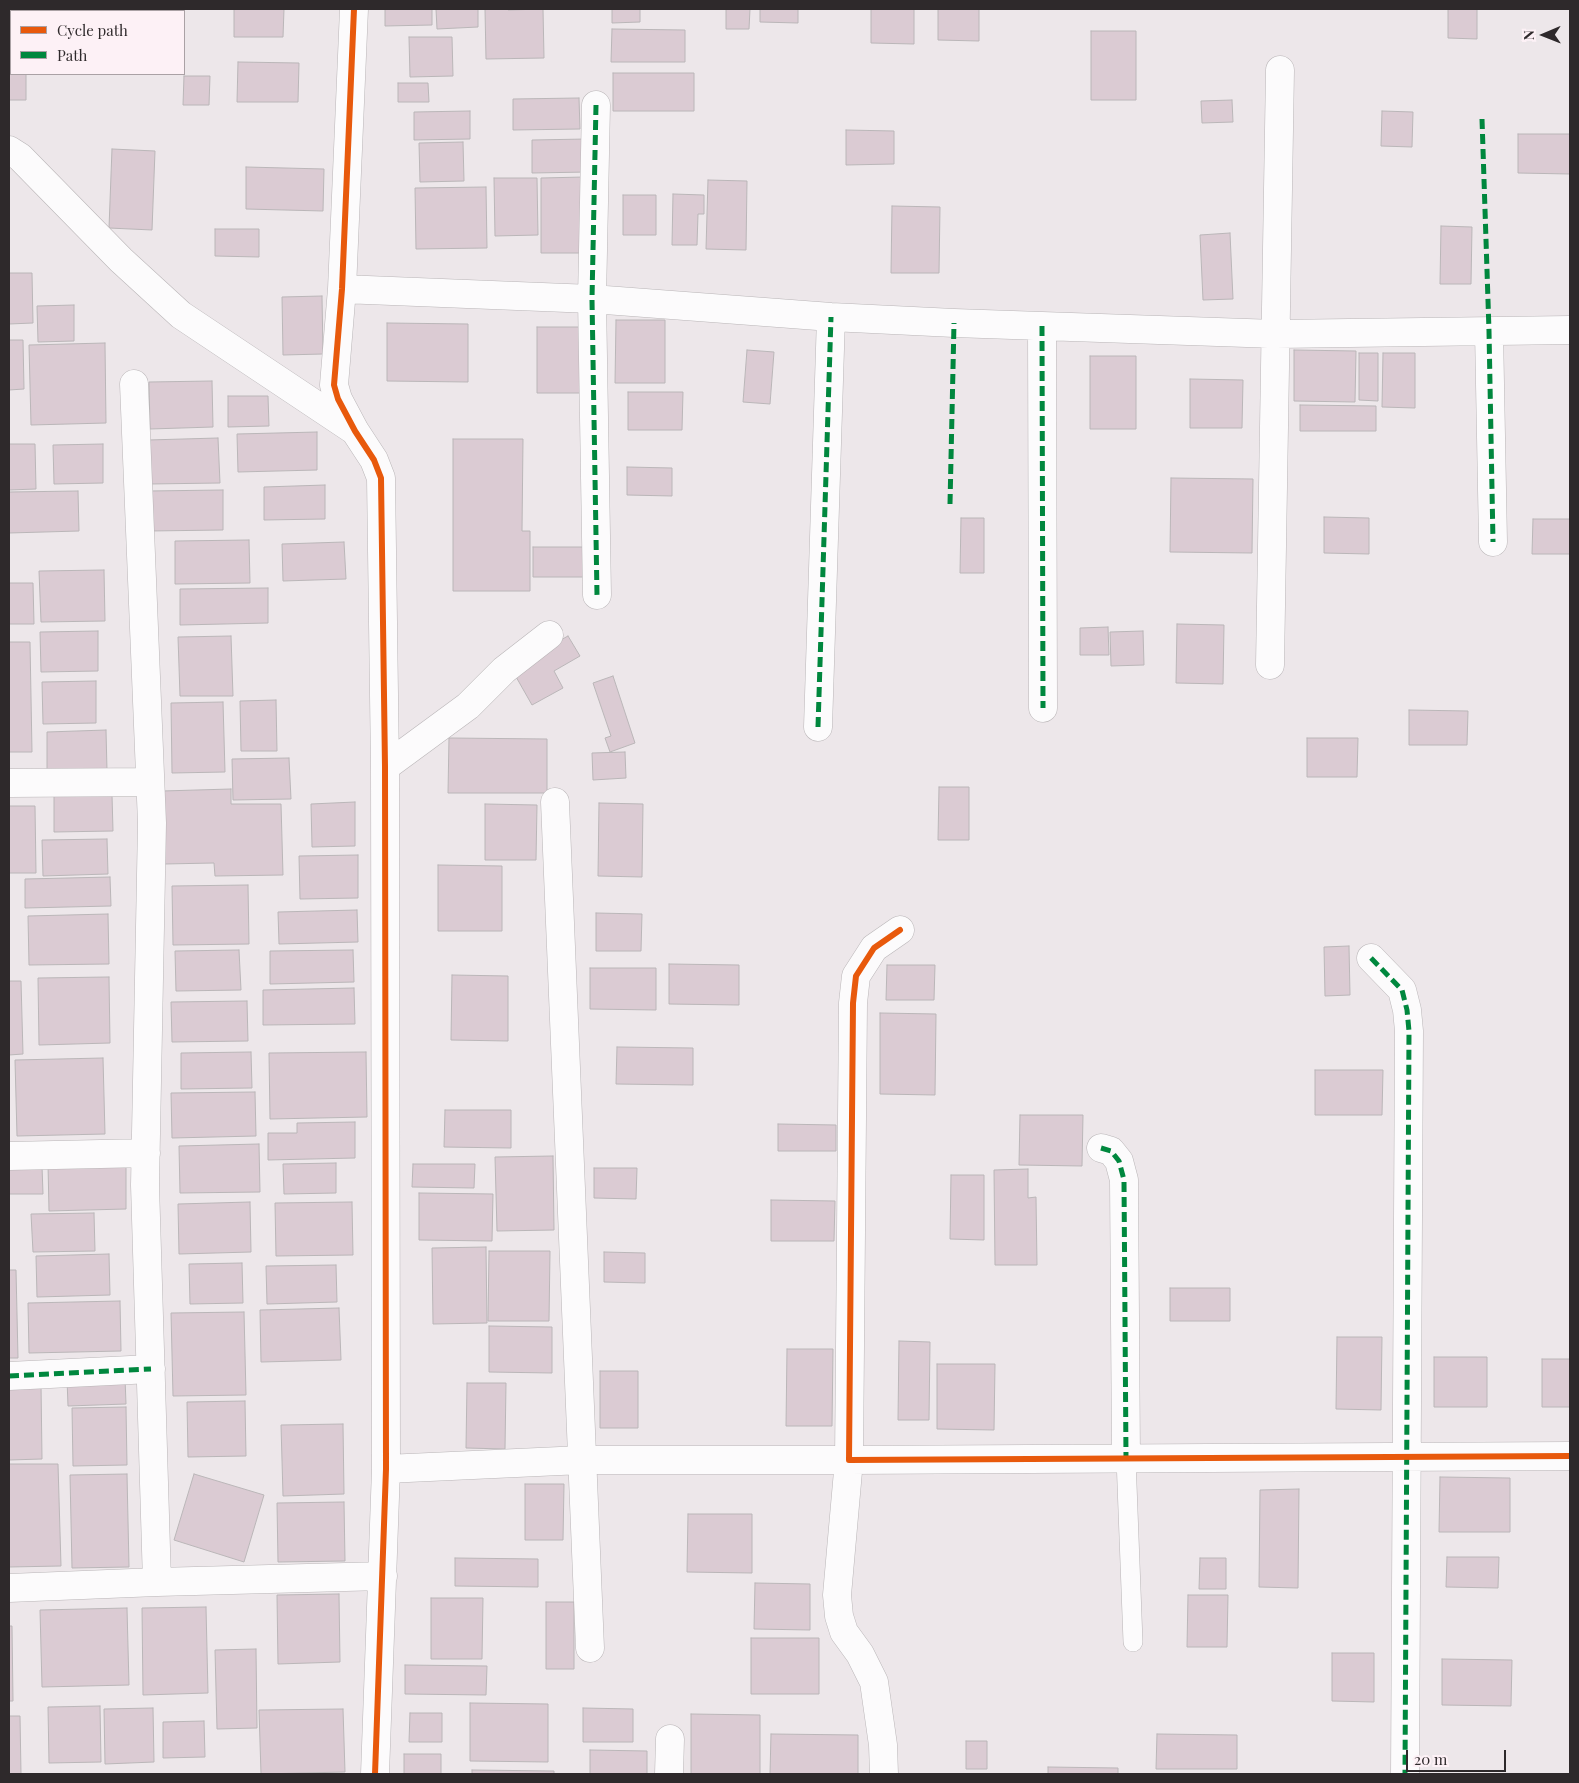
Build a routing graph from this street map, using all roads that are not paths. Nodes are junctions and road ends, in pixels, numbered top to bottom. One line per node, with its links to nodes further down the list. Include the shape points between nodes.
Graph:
1 (354, 9): 5 (street)
2 (1280, 70): 11 (street)
3 (596, 105): 6 (street)
4 (9, 150): 13 (street, via 181,315)
5 (342, 289): 6 (street); 13 (street, via 334,384)
6 (592, 299): 7 (street); 15 (street)
7 (831, 317): 8 (street); 19 (street)
8 (1042, 326): 11 (street); 18 (street)
9 (1570, 330): 10 (street)
10 (1489, 331): 11 (street); 14 (street)
11 (1276, 334): 17 (street)
12 (134, 384): 21 (street)
13 (355, 431): 20 (street, via 374,460 381,478)
14 (1493, 542)
15 (597, 595)
16 (549, 635): 20 (street, via 504,670 468,706)
17 (1270, 665)
18 (1043, 708)
19 (818, 727)
20 (385, 768): 36 (street)
21 (150, 782): 22 (street); 27 (street)
22 (9, 783)
23 (555, 802): 34 (street)
24 (900, 930): 35 (street, via 874,948 856,976 853,1003)
25 (1371, 958): 32 (street, via 1402,990 1408,1010)
26 (1101, 1148): 33 (street, via 1112,1151 1119,1161 1124,1180)
27 (146, 1153): 28 (street); 29 (street)
28 (9, 1156)
29 (151, 1369): 30 (street); 38 (street)
30 (9, 1376)
31 (1570, 1456): 32 (street)
32 (1408, 1457): 33 (street); 46 (street)
33 (1126, 1458): 35 (street); 40 (lane)
34 (582, 1460): 35 (street); 36 (street); 41 (street)
35 (849, 1460): 45 (street, via 837,1595 839,1616 844,1632 874,1682)
36 (386, 1469): 37 (street)
37 (383, 1576): 38 (street); 43 (street)
38 (157, 1582): 39 (street)
39 (9, 1588)
40 (1133, 1642)
41 (590, 1648)
42 (670, 1740): 44 (street)
43 (375, 1774)
44 (669, 1774)
45 (884, 1774)
46 (1405, 1774)

